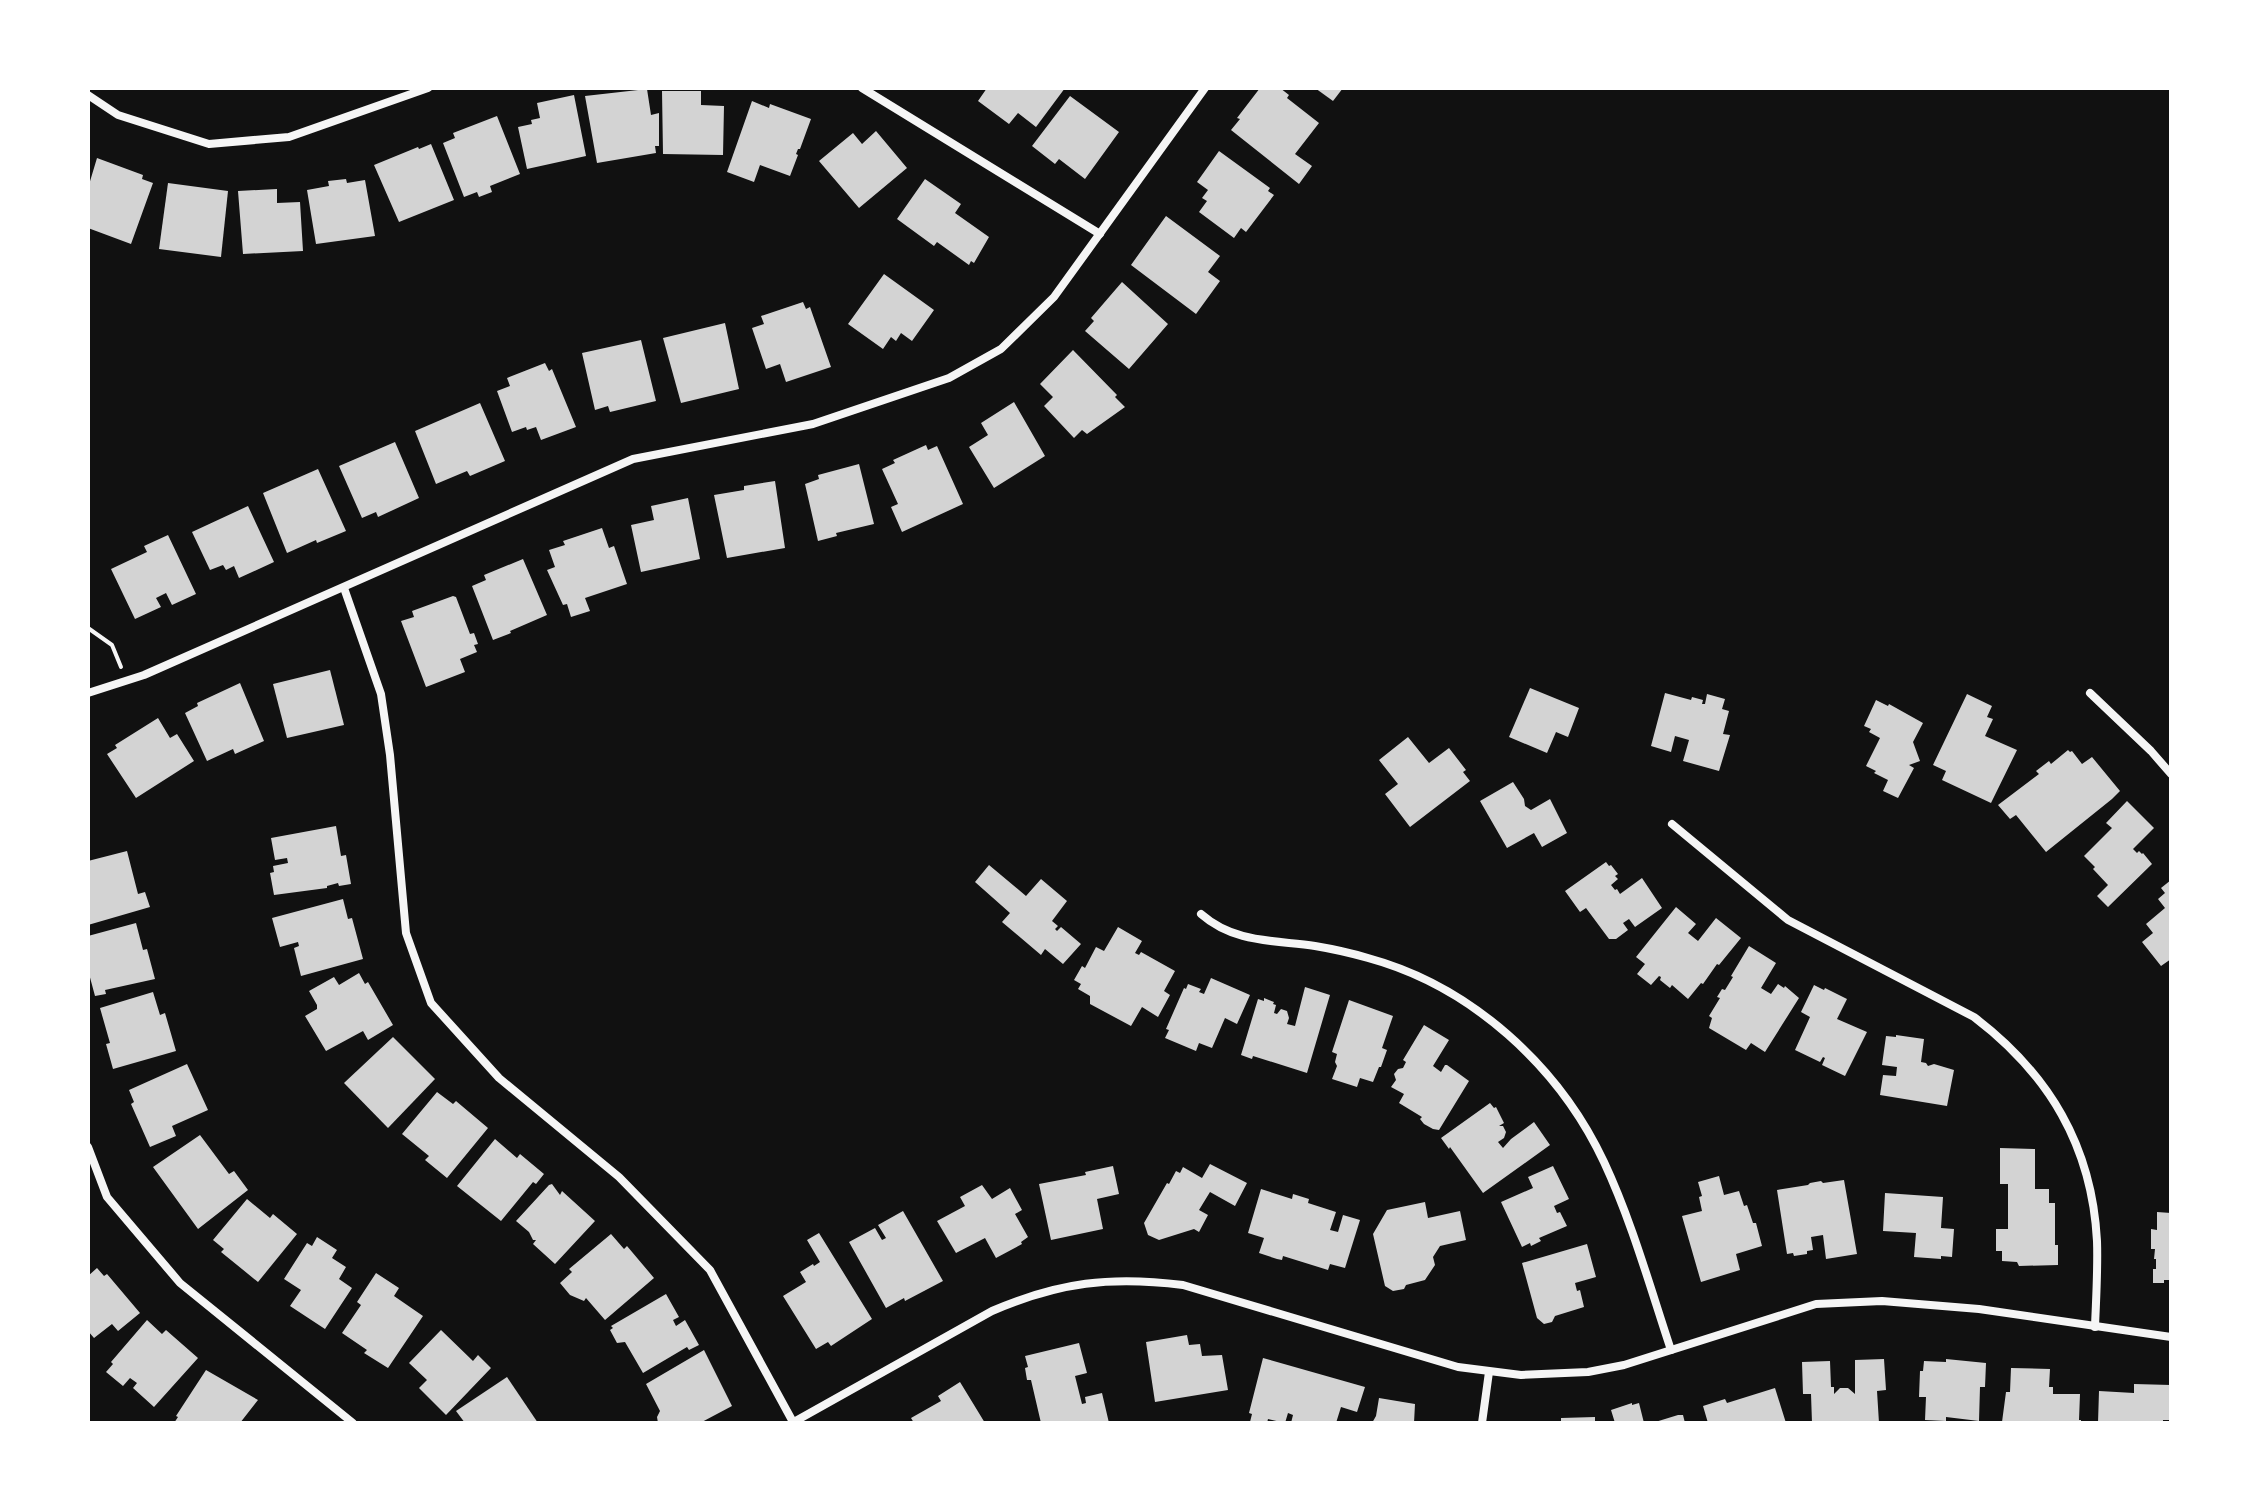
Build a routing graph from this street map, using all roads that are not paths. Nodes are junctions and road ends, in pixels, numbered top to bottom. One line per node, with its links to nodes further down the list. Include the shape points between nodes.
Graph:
1 (428, 88): 4 (street, via 289,137 209,144 118,115)
2 (862, 88): 5 (street)
3 (1205, 88): 5 (street)
4 (88, 95)
5 (1100, 234): 6 (street, via 1054,297 1001,349 949,378 813,424 633,459)
6 (344, 588): 7 (street, via 144,675); 18 (street, via 381,694 406,933 431,1003 499,1078 619,1177 710,1270)
7 (88, 693)
8 (2090, 693): 9 (street)
9 (2171, 774)
10 (1672, 824): 13 (street, via 1788,920 1974,1017 2036,1075 2070,1128 2088,1181 2097,1243)
11 (1201, 914): 15 (street, via 1212,925 1244,938 1329,949 1400,968 1452,994 1499,1027 1564,1094 1593,1139 1622,1205)
12 (88, 1147): 17 (street, via 107,1197 180,1283)
13 (2095, 1327): 14 (street); 15 (street, via 1882,1301 1816,1304)
14 (2171, 1337)
15 (1671, 1350): 16 (street, via 1588,1372)
16 (1489, 1372): 18 (street, via 1183,1285 1104,1280 1027,1296 992,1311); 19 (street)
17 (353, 1423)
18 (792, 1423)
19 (1482, 1423)

